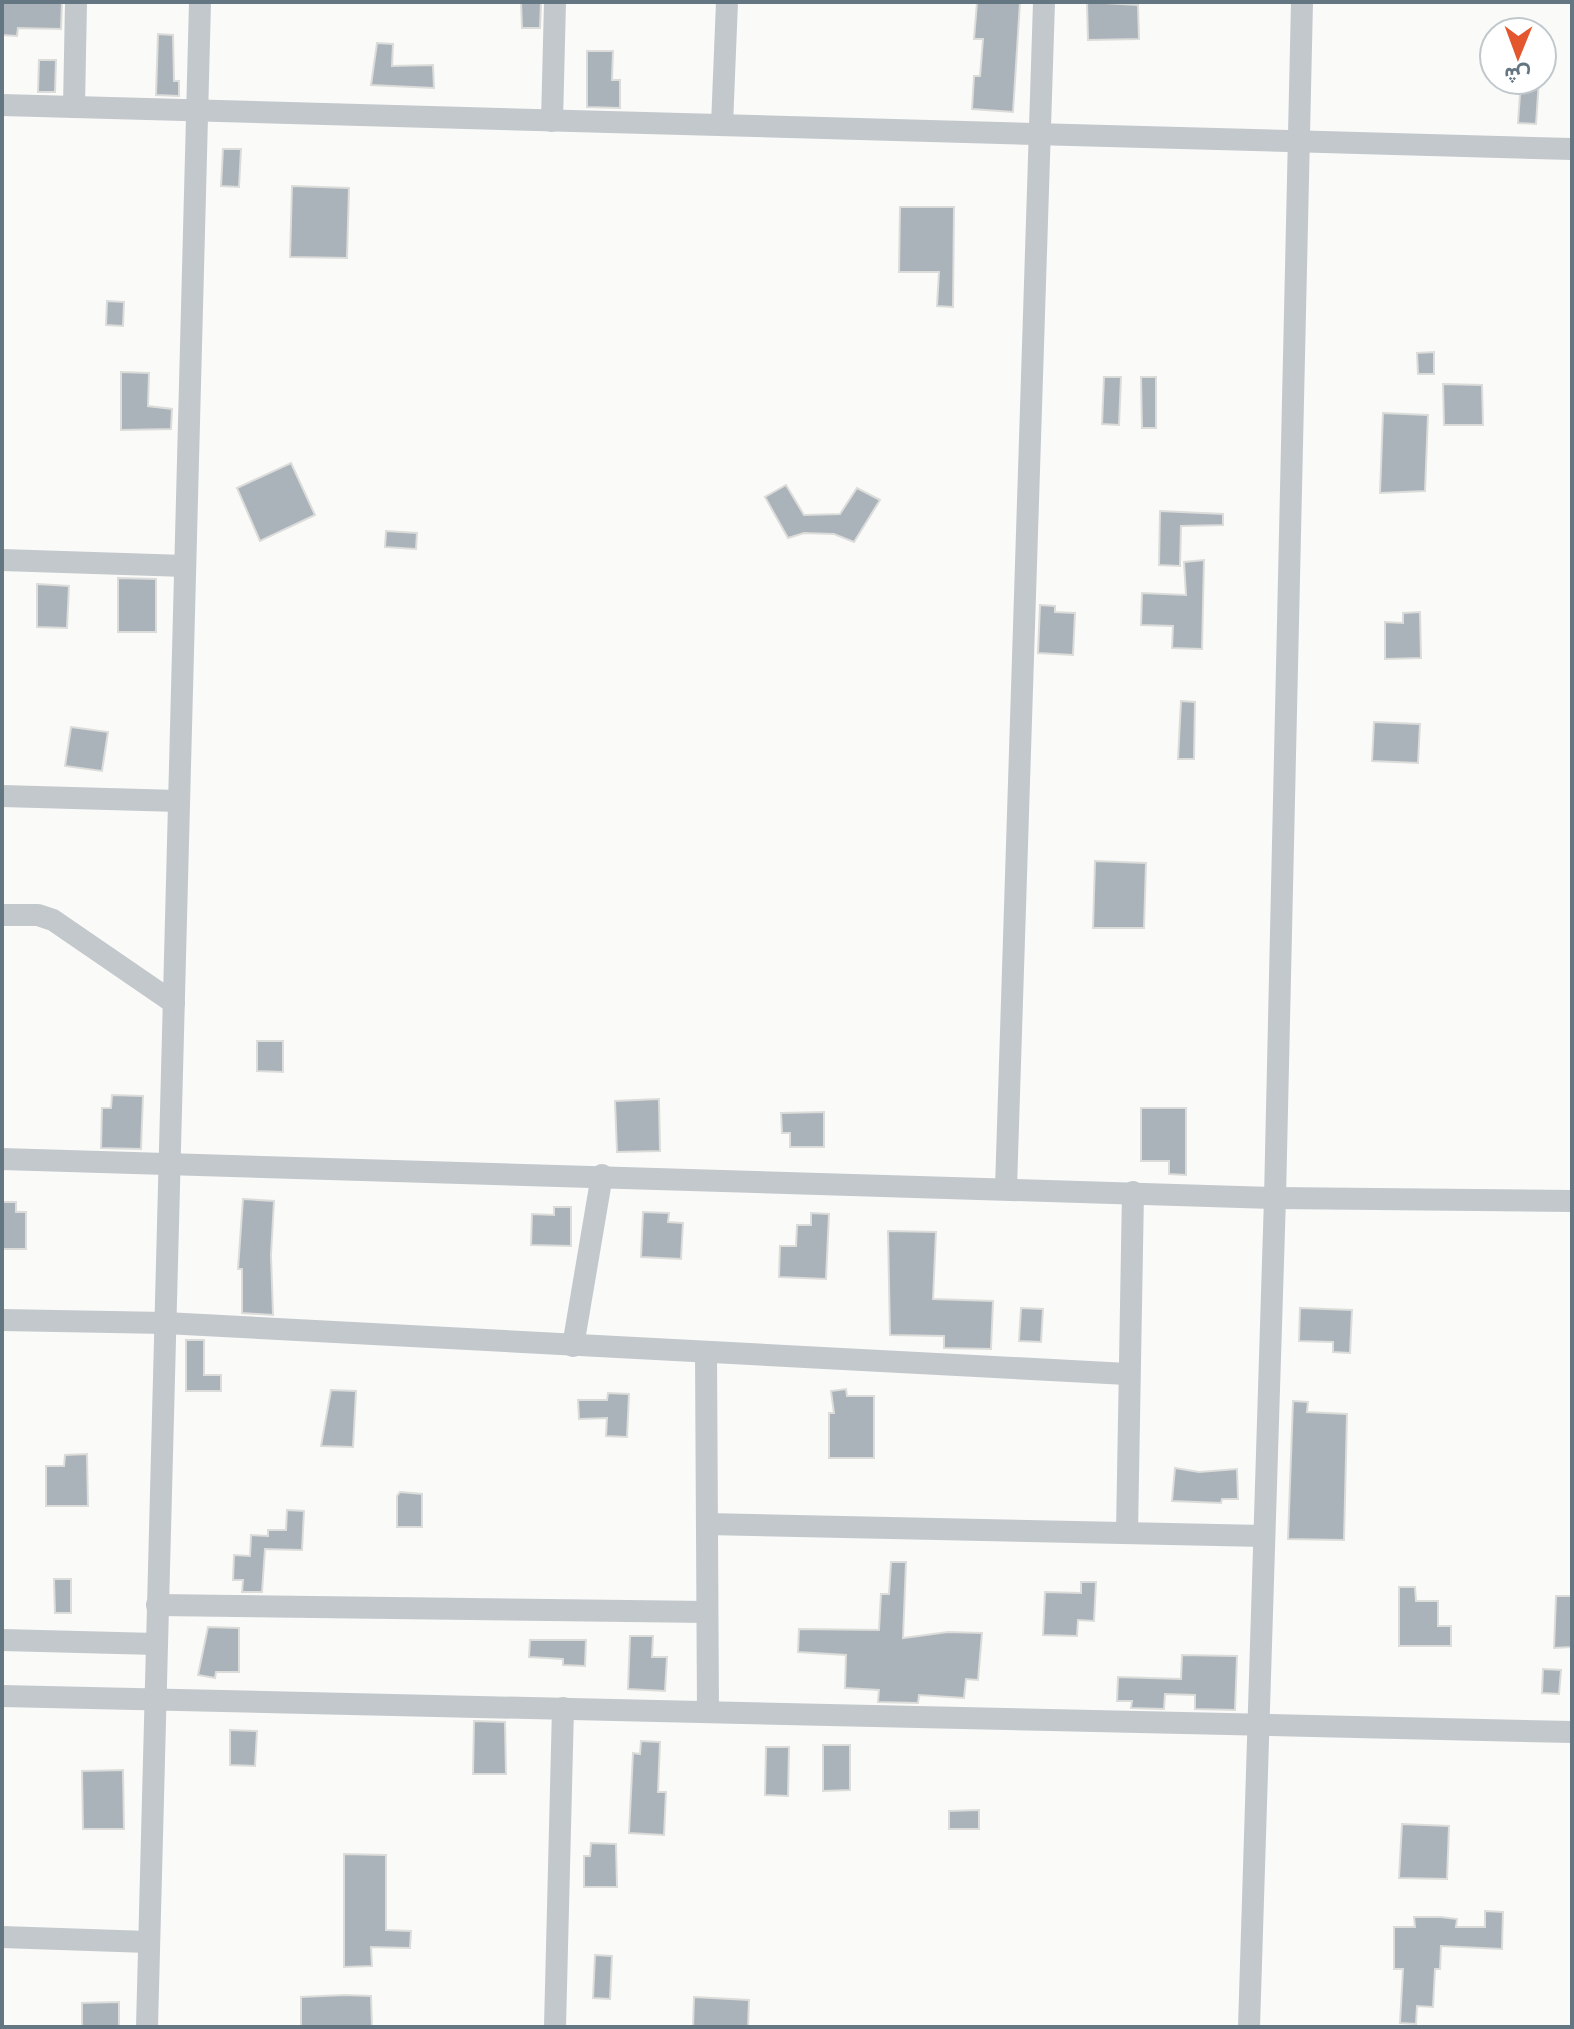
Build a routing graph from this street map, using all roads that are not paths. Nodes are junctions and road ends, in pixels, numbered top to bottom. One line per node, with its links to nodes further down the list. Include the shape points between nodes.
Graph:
1 (76, 2): 8 (street)
2 (200, 2): 9 (street)
3 (555, 2): 10 (street)
4 (727, 2): 11 (street)
5 (1044, 2): 12 (street)
6 (1302, 2): 13 (street)
7 (2, 105): 8 (street)
8 (74, 107): 9 (street)
9 (197, 110): 10 (street); 16 (street)
10 (552, 121): 11 (street)
11 (722, 125): 12 (street)
12 (1038, 134): 13 (street); 24 (street)
13 (1298, 141): 14 (street); 26 (street)
14 (1572, 149)
15 (2, 560): 16 (street)
16 (185, 566): 18 (street)
17 (2, 796): 18 (street)
18 (179, 801): 20 (street)
19 (2, 915): 20 (street, via 53,920)
20 (174, 1003): 22 (street)
21 (2, 1159): 22 (street)
22 (169, 1165): 23 (street); 29 (street)
23 (602, 1175): 24 (street); 30 (street)
24 (1006, 1188): 25 (street)
25 (1133, 1192): 26 (street); 32 (street)
26 (1275, 1198): 27 (street); 35 (street)
27 (1572, 1201)
28 (2, 1320): 29 (street)
29 (165, 1323): 30 (street); 36 (street)
30 (573, 1346): 31 (street)
31 (706, 1353): 32 (street); 33 (street)
32 (1127, 1374): 34 (street)
33 (707, 1524): 34 (street); 37 (street)
34 (1127, 1533): 35 (street)
35 (1264, 1536): 44 (street)
36 (157, 1605): 37 (street); 39 (street)
37 (707, 1612): 43 (street)
38 (2, 1640): 39 (street)
39 (156, 1644): 41 (street)
40 (2, 1696): 41 (street)
41 (155, 1699): 42 (street); 47 (street)
42 (563, 1708): 43 (street); 49 (street)
43 (708, 1712): 44 (street)
44 (1258, 1725): 45 (street); 50 (street)
45 (1572, 1732)
46 (2, 1937): 47 (street)
47 (148, 1942): 48 (street)
48 (147, 2027)
49 (555, 2027)
50 (1249, 2027)

